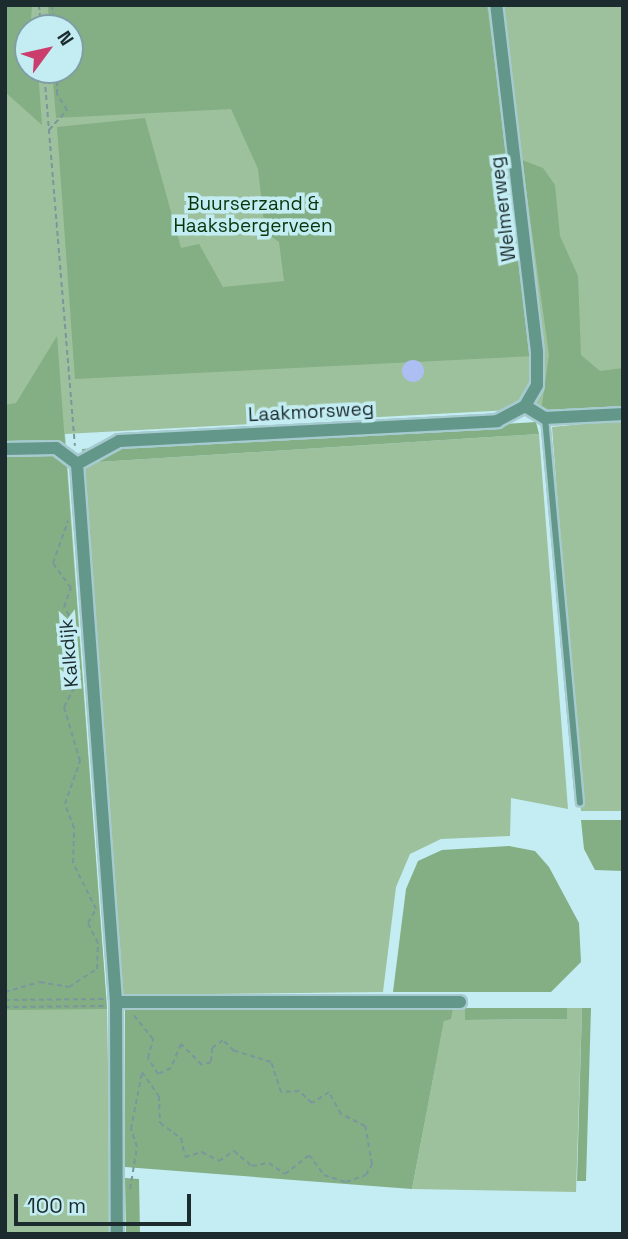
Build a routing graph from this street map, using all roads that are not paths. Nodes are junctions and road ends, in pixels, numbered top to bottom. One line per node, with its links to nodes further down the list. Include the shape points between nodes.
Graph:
1 (496, 5): 2 (street, Welmerweg, via 539,371)
2 (525, 406): 4 (street); 6 (street, Laakmorsweg, via 497,421 120,441)
3 (623, 414): 4 (street)
4 (545, 418): 7 (lane)
5 (5, 449): 6 (street, via 56,449)
6 (77, 464): 8 (street, Kalkdijk, via 76,500)
7 (580, 802)
8 (120, 1002): 9 (street); 10 (street, Kalkdijk)
9 (460, 1002)
10 (117, 1234)

